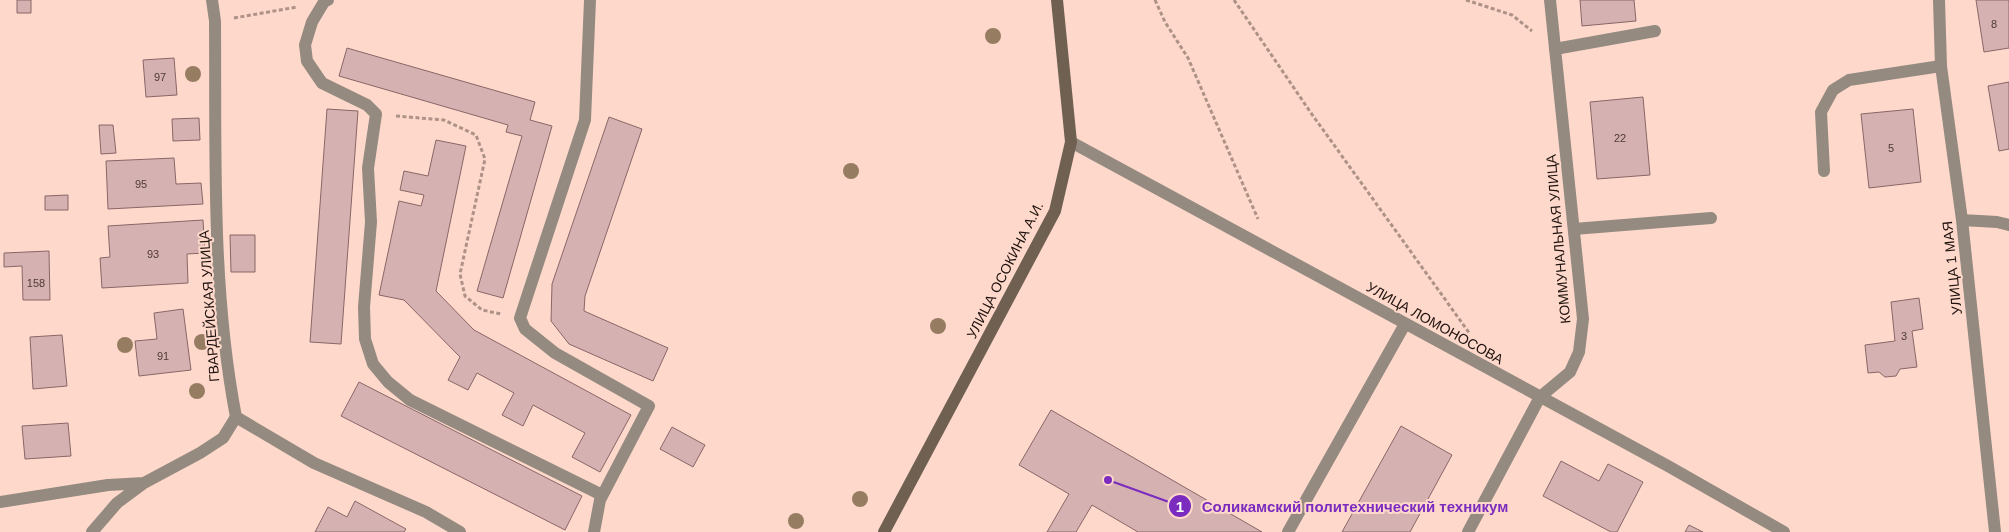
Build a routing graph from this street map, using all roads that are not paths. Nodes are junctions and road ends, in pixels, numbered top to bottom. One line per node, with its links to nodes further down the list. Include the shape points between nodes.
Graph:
1 (212, 0): 18 (street, ГВАРДЕЙСКАЯ УЛИЦА, via 222,307)
2 (590, 0): 20 (street, via 585,120 520,318 525,329 555,353 648,406)
3 (1058, 0): 10 (street, УЛИЦА ОСОКИНА А.И.)
4 (1550, 0): 8 (street, КОММУНАЛЬНАЯ УЛИЦА)
5 (1939, 0): 9 (street, УЛИЦА 1 МАЯ)
6 (326, 1): 20 (street, via 312,22 304,45 307,61 322,83 367,105 376,114 368,168 371,222 364,307 365,339 373,364 410,400)
7 (1655, 31): 8 (street)
8 (1555, 49): 15 (street, КОММУНАЛЬНАЯ УЛИЦА)
9 (1941, 66): 11 (street, via 1849,80 1833,90 1822,112); 13 (street, УЛИЦА 1 МАЯ)
10 (1071, 142): 16 (street, УЛИЦА ЛОМОНОСОВА); 25 (street, УЛИЦА ОСОКИНА А.И., via 1055,212)
11 (1824, 171)
12 (1711, 218): 15 (street)
13 (1962, 220): 14 (street); 29 (street, УЛИЦА 1 МАЯ)
14 (2009, 225)
15 (1574, 229): 17 (street, КОММУНАЛЬНАЯ УЛИЦА, via 1583,319 1579,352 1570,372)
16 (1405, 324): 17 (street, УЛИЦА ЛОМОНОСОВА); 26 (street)
17 (1540, 397): 27 (street, КОММУНАЛЬНАЯ УЛИЦА); 28 (street, УЛИЦА ЛОМОНОСОВА)
18 (236, 417): 19 (street, via 223,438); 23 (street, via 314,463 426,512)
19 (144, 483): 21 (street, via 108,485); 22 (street, via 117,502)
20 (602, 495): 24 (street)
21 (0, 502)
22 (92, 532)
23 (460, 532)
24 (594, 532)
25 (884, 532)
26 (1288, 532)
27 (1468, 532)
28 (1784, 532)
29 (1995, 532)

